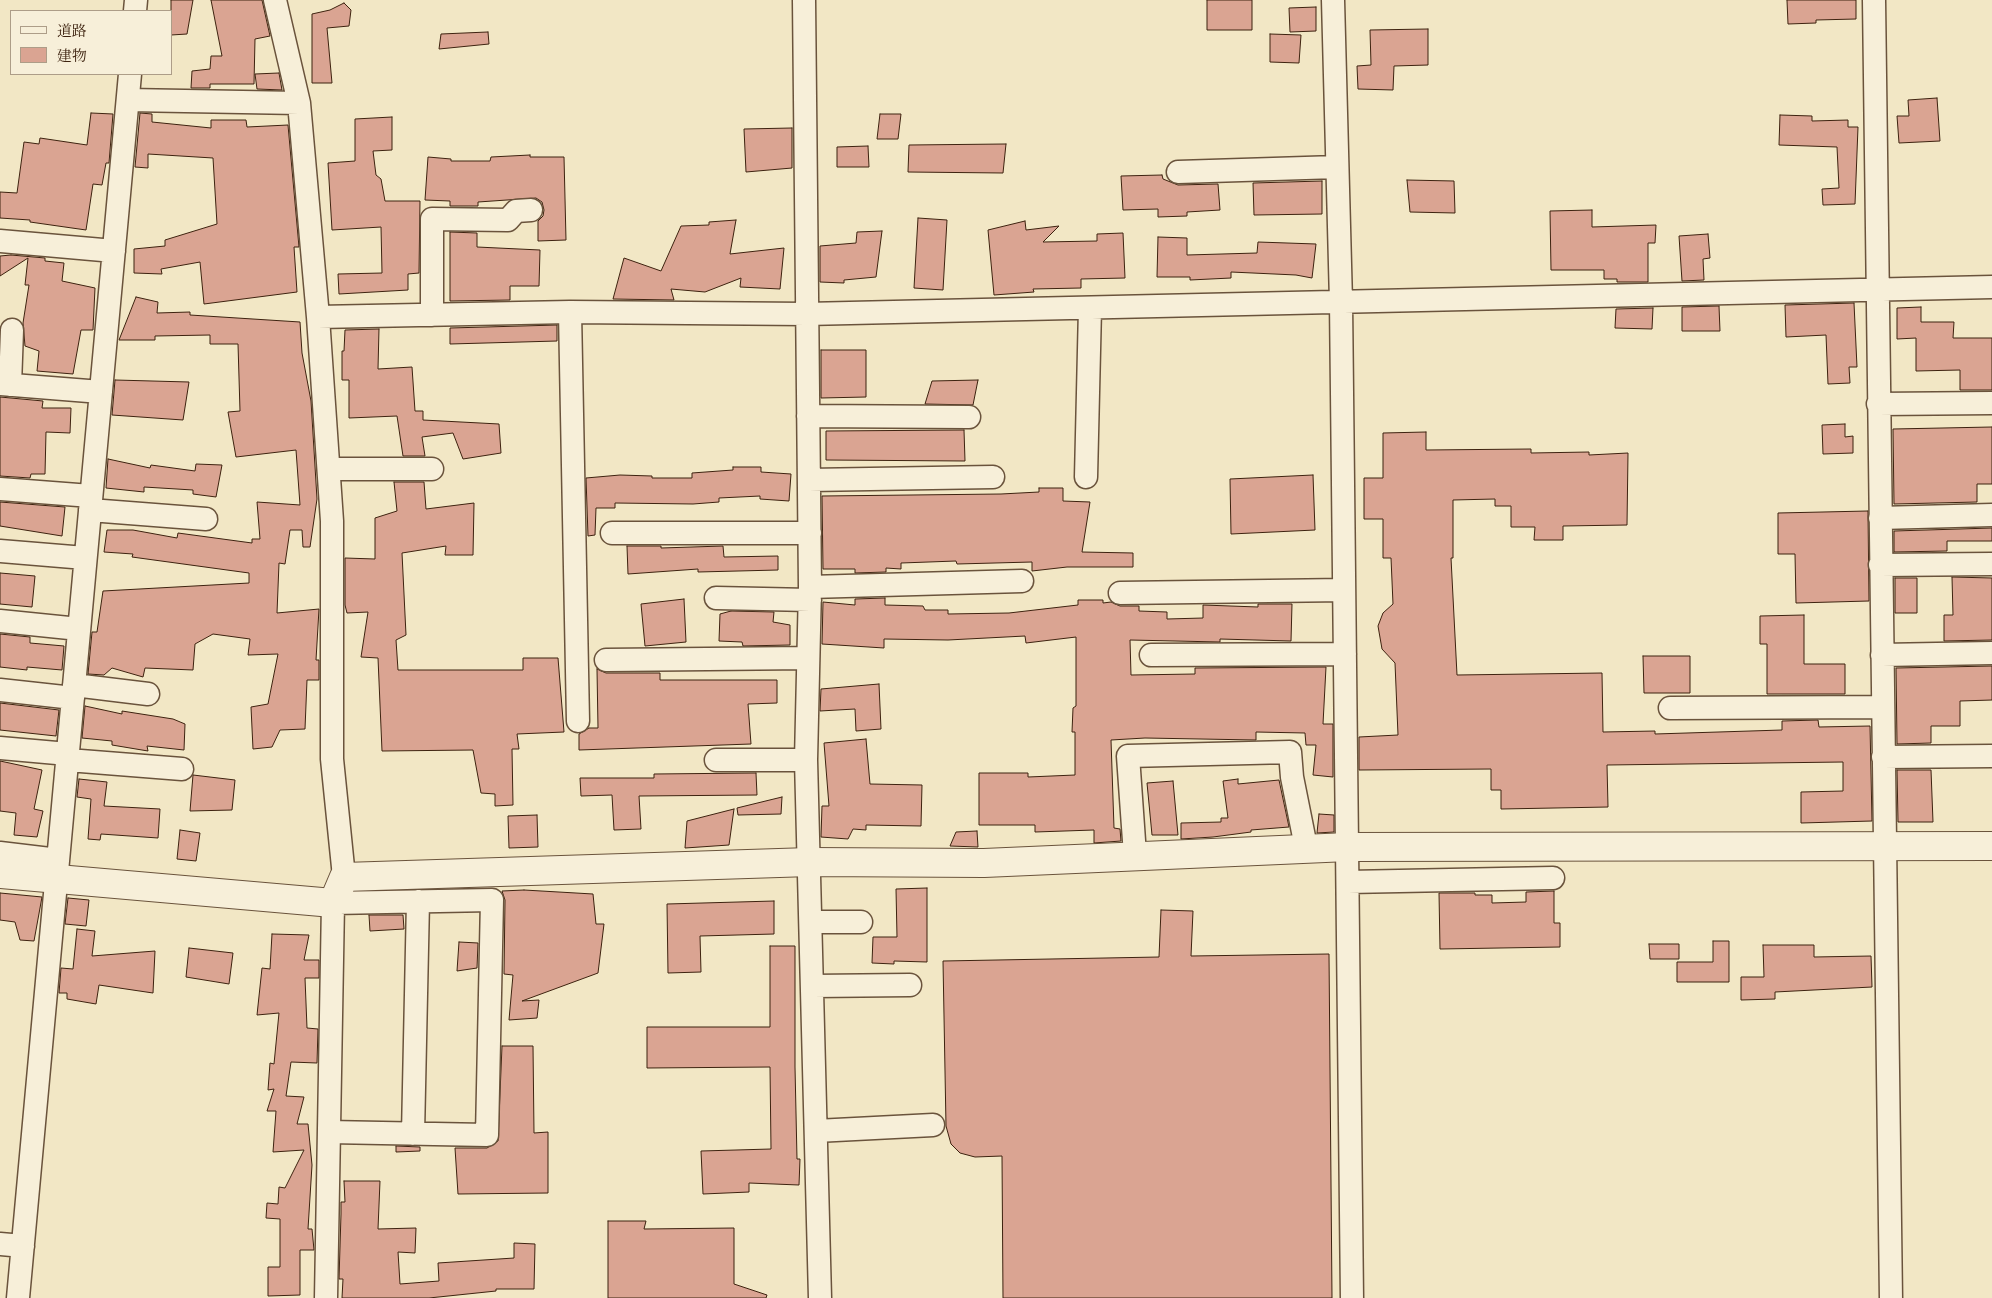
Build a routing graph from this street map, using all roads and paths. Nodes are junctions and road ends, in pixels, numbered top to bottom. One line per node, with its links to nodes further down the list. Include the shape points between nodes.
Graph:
1 (276, 0): 7 (street)
2 (804, 0): 18 (street)
3 (1333, 0): 8 (street)
4 (1874, 0): 14 (street)
5 (130, 75): 6 (street)
6 (128, 100): 7 (street); 12 (street)
7 (299, 103): 20 (street)
8 (1337, 168): 9 (street); 15 (street)
9 (1178, 172)
10 (531, 210): 19 (street, via 516,211 508,220 492,226 432,219)
11 (0, 240): 12 (street)
12 (114, 251): 23 (street)
13 (1992, 287): 14 (street)
14 (1876, 288): 15 (street); 25 (street)
15 (1341, 302): 16 (street); 45 (street)
16 (1090, 308): 18 (street); 31 (street)
17 (570, 312): 18 (street); 19 (street); 62 (street)
18 (806, 314): 26 (street)
19 (432, 315): 20 (street)
20 (318, 317): 28 (street)
21 (12, 330): 22 (street)
22 (5, 384): 23 (street)
23 (101, 392): 34 (street)
24 (1992, 403): 25 (street)
25 (1878, 404): 36 (street)
26 (808, 416): 27 (street); 32 (street)
27 (969, 417)
28 (329, 469): 29 (street); 79 (street, via 332,760)
29 (432, 469)
30 (993, 477): 32 (street)
31 (1086, 477)
32 (809, 480): 38 (street)
33 (0, 489): 34 (street)
34 (91, 503): 37 (street); 41 (street)
35 (1992, 515): 36 (street)
36 (1880, 518): 43 (street)
37 (206, 519)
38 (810, 533): 39 (street); 46 (street)
39 (612, 534)
40 (0, 551): 41 (street)
41 (86, 558): 50 (street)
42 (1992, 564): 43 (street)
43 (1880, 565): 54 (street)
44 (1022, 581): 46 (street)
45 (1344, 590): 47 (street); 52 (street)
46 (810, 593): 48 (street); 55 (street)
47 (1120, 593)
48 (716, 598)
49 (0, 621): 50 (street)
50 (79, 629): 58 (street)
51 (1992, 653): 54 (street)
52 (1345, 654): 53 (street); 70 (street)
53 (1151, 655)
54 (1882, 655): 61 (street)
55 (808, 658): 56 (street); 68 (street)
56 (606, 660)
57 (0, 690): 58 (street)
58 (73, 692): 59 (street); 65 (street)
59 (148, 694)
60 (1670, 708): 61 (street)
61 (1883, 708): 66 (street)
62 (578, 721)
63 (0, 748): 65 (street)
64 (1992, 756): 66 (street)
65 (68, 757): 69 (street); 77 (street)
66 (1883, 757): 73 (street)
67 (716, 760): 68 (street)
68 (806, 760): 76 (street)
69 (182, 769)
70 (1348, 846): 72 (street); 73 (street); 81 (street)
71 (1992, 846): 73 (street)
72 (1306, 847): 75 (street); 75 (street, via 1290,752 1128,756)
73 (1884, 847): 98 (street)
74 (0, 854): 77 (street)
75 (1135, 855): 76 (street, via 984,863)
76 (810, 862): 79 (street); 84 (street)
77 (54, 869): 78 (street); 83 (street); 93 (street)
78 (0, 874)
79 (344, 876): 83 (street)
80 (1553, 878): 81 (street)
81 (1348, 882): 97 (street)
82 (418, 901): 83 (street); 91 (street); 91 (street, via 492,900 488,1135)
83 (332, 902): 90 (street)
84 (812, 922): 85 (street); 87 (street)
85 (861, 922)
86 (910, 985): 87 (street)
87 (813, 986): 89 (street)
88 (933, 1125): 89 (street)
89 (816, 1131): 96 (street)
90 (329, 1132): 91 (street); 95 (street)
91 (413, 1134)
92 (0, 1244): 93 (street)
93 (23, 1246): 94 (street)
94 (18, 1298)
95 (326, 1298)
96 (820, 1298)
97 (1352, 1298)
98 (1891, 1298)

